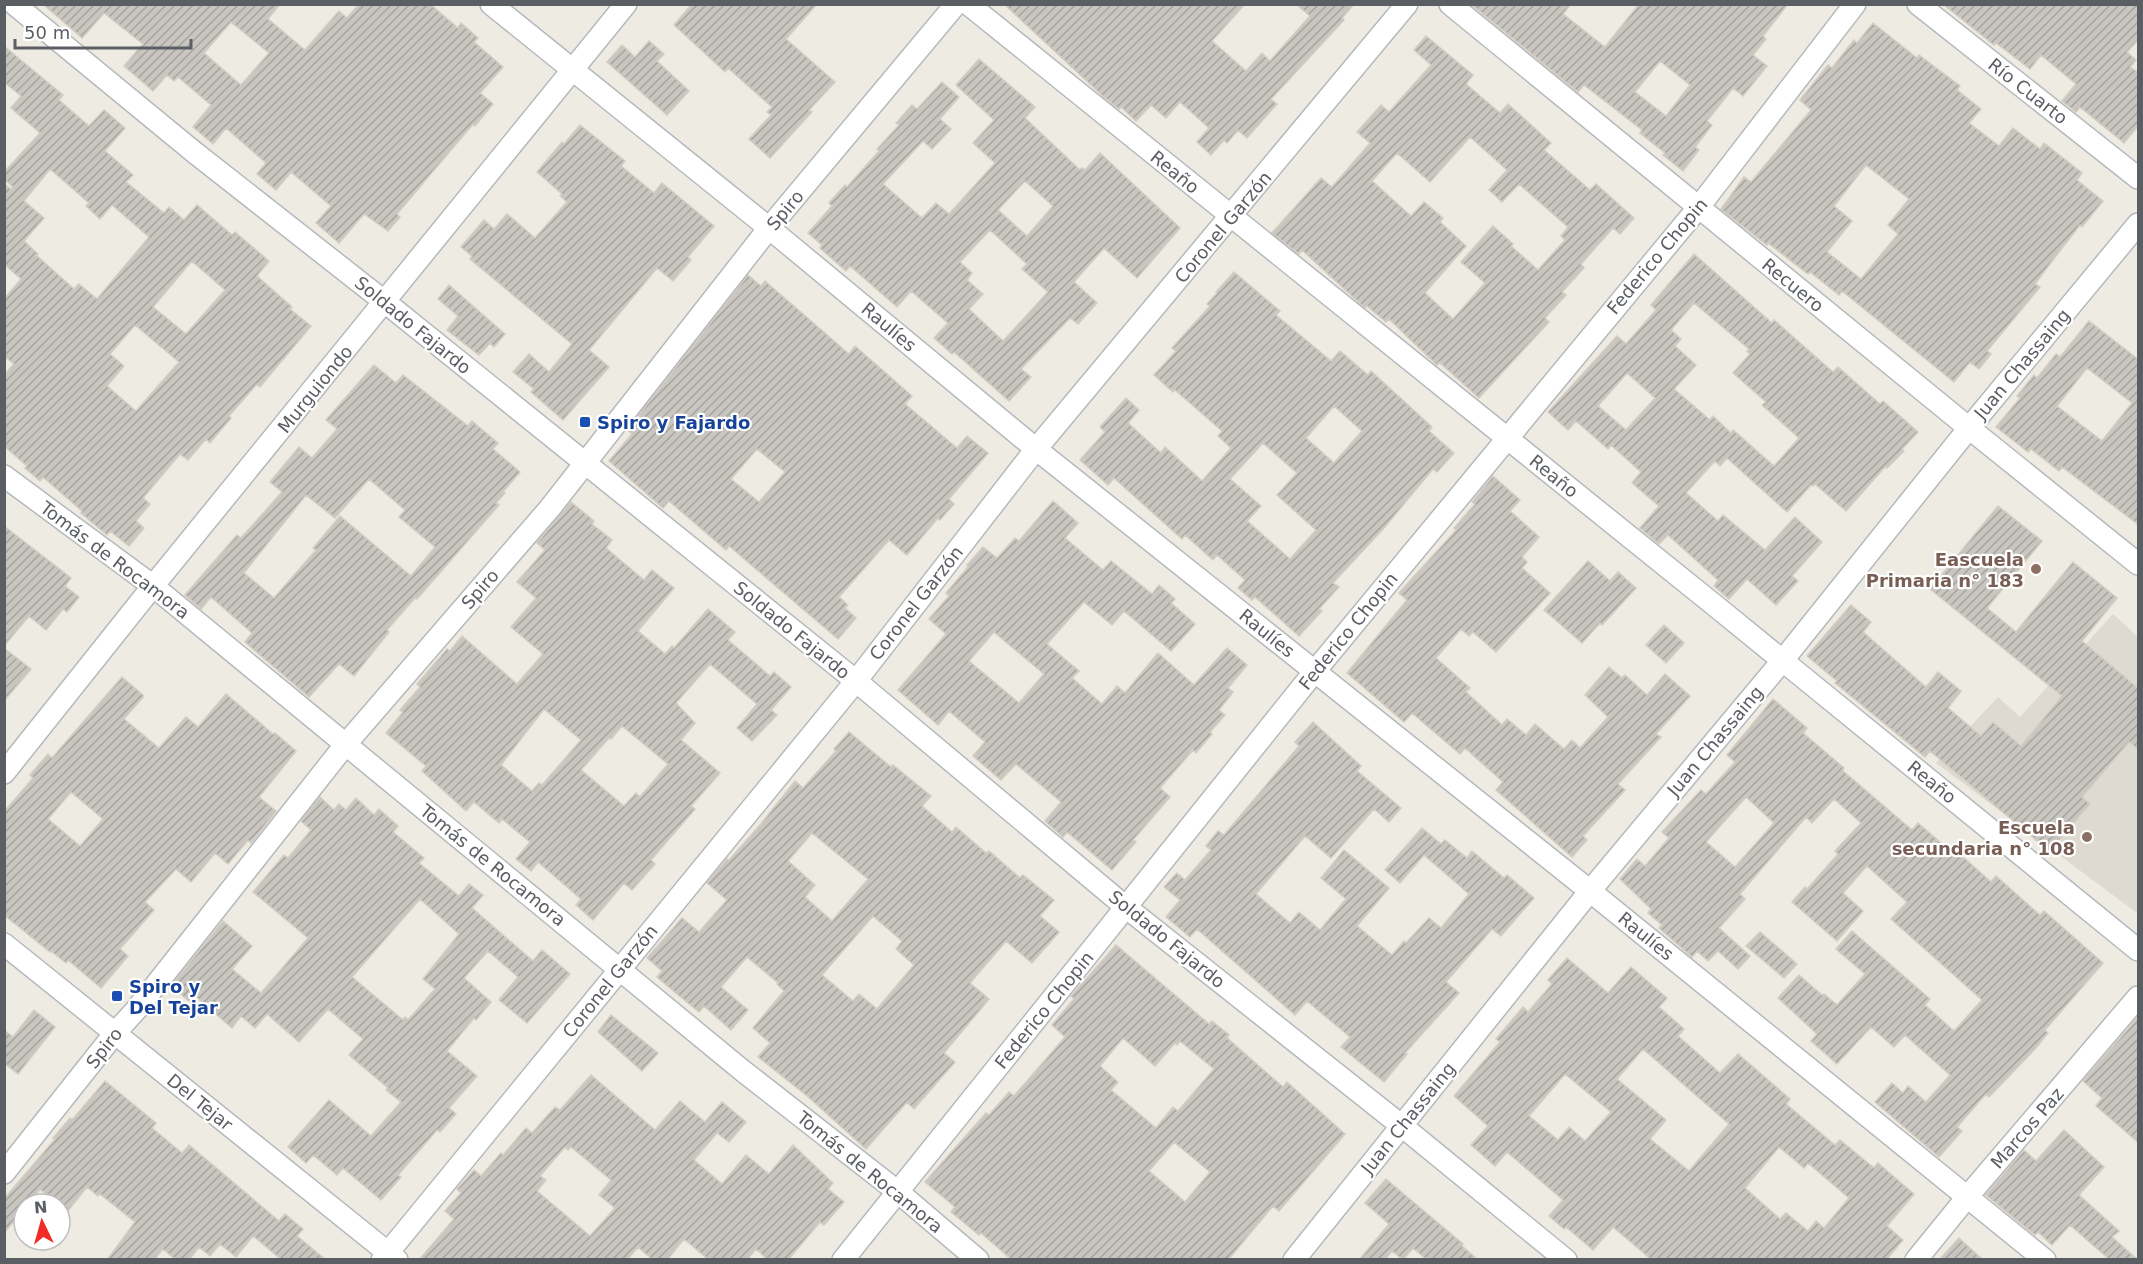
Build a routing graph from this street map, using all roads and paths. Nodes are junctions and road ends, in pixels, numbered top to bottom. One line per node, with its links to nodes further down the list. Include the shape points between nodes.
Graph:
1 (14, 4): 16 (street, Soldado Fajardo)
2 (491, 4): 10 (street, Raulíes)
3 (626, 4): 10 (street, Murguiondo)
4 (956, 4): 15 (street, Spiro)
5 (968, 4): 13 (street, Reaño)
6 (1407, 4): 13 (street, Coronel Garzón)
7 (1449, 4): 12 (street, Recuero)
8 (1855, 4): 12 (street, Federico Chopin)
9 (1918, 4): 11 (street, Río Cuarto)
10 (571, 70): 15 (street, Raulíes); 16 (street, Murguiondo)
11 (2139, 178)
12 (1698, 208): 17 (street, Recuero); 18 (street, Federico Chopin)
13 (1231, 217): 18 (street, Reaño); 19 (street, Coronel Garzón)
14 (2139, 224): 17 (street, Juan Chassaing)
15 (769, 228): 19 (street, Raulíes); 20 (street, Spiro)
16 (385, 302): 20 (street, Soldado Fajardo); 23 (street, Murguiondo)
17 (1969, 428): 22 (street, Recuero); 24 (street, Juan Chassaing)
18 (1506, 438): 24 (street, Reaño); 25 (street, Federico Chopin)
19 (1036, 449): 25 (street, Raulíes); 26 (street, Coronel Garzón)
20 (585, 463): 26 (street, Soldado Fajardo); 27 (street, Spiro)
21 (4, 476): 23 (street, Tomás de Rocamora)
22 (2139, 564)
23 (153, 586): 27 (street, Tomás de Rocamora); 28 (street, Murguiondo)
24 (1783, 660): 29 (street, Juan Chassaing); 32 (street, Reaño)
25 (1315, 671): 29 (street, Raulíes); 30 (street, Federico Chopin)
26 (856, 681): 30 (street, Soldado Fajardo); 33 (street, Coronel Garzón)
27 (345, 745): 33 (street, Tomás de Rocamora); 35 (street, Spiro)
28 (4, 773)
29 (1590, 891): 36 (street, Juan Chassaing); 39 (street, Raulíes)
30 (1126, 908): 36 (street, Soldado Fajardo); 38 (street, Federico Chopin)
31 (4, 944): 35 (street, Del Tejar)
32 (2139, 950)
33 (620, 969): 38 (street, Tomás de Rocamora); 40 (street, Coronel Garzón)
34 (2139, 997): 39 (street, Marcos Paz)
35 (115, 1033): 37 (street, Spiro); 40 (street, Del Tejar)
36 (1402, 1126): 43 (street, Juan Chassaing); 44 (street, Soldado Fajardo)
37 (4, 1173)
38 (898, 1192): 41 (street, Federico Chopin); 42 (street, Tomás de Rocamora)
39 (1968, 1196): 45 (street, Marcos Paz); 46 (street, Raulíes)
40 (389, 1257)
41 (843, 1260)
42 (978, 1260)
43 (1294, 1260)
44 (1566, 1260)
45 (1916, 1260)
46 (2044, 1260)

